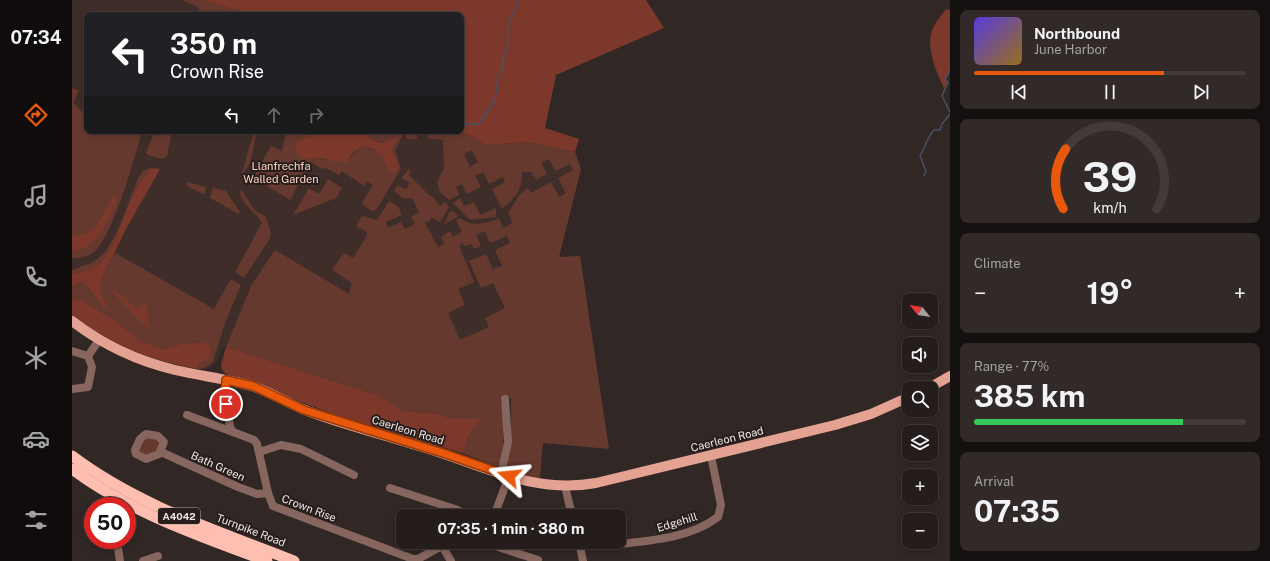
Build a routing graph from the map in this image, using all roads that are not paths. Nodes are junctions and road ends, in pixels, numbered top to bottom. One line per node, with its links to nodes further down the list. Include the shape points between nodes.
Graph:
1 (72, 321): 2 (main road, Caerleon Road)
2 (99, 340): 4 (street); 6 (main road, Caerleon Road, via 153,364)
3 (72, 351): 4 (street)
4 (88, 356): 8 (street, via 92,367 88,387)
5 (950, 376): 7 (main road)
6 (226, 380): 12 (street, via 225,392); 19 (main road, Caerleon Road, via 253,386 304,410)
7 (938, 383)
8 (72, 389)
9 (505, 399): 19 (street, via 508,442)
10 (902, 400): 16 (main road, Caerleon Road, via 871,414 835,425)
11 (187, 415): 12 (street, Crown Rise)
12 (233, 432): 14 (street, Crown Rise, via 254,440)
13 (161, 452): 22 (street, Bath Green, via 238,487 257,494)
14 (259, 452): 18 (street, via 281,445 301,449); 22 (street, Crown Rise)
15 (72, 456): 37 (highway, Turnpike Road / A4042, via 101,477 145,500 200,525)
16 (710, 456): 20 (main road, Caerleon Road, via 596,483); 26 (street, Edgehill, via 721,505 718,517 689,532)
17 (72, 469): 36 (highway, A4042, via 115,497 154,516)
18 (354, 475)
19 (505, 475): 20 (main road, Caerleon Road, via 540,484); 24 (street)
20 (565, 486): 25 (street)
21 (390, 488): 23 (street)
22 (268, 493): 28 (street, Crown Rise, via 273,506 413,560)
23 (455, 509)
24 (498, 509)
25 (570, 509)
26 (626, 544)
27 (118, 549): 34 (street)
28 (436, 549)
29 (447, 549): 38 (street)
30 (504, 549): 33 (street)
31 (580, 549): 39 (street)
32 (158, 556): 35 (street)
33 (538, 560)
34 (120, 561)
35 (143, 561)
36 (267, 561)
37 (294, 561)
38 (451, 561)
39 (583, 561)

